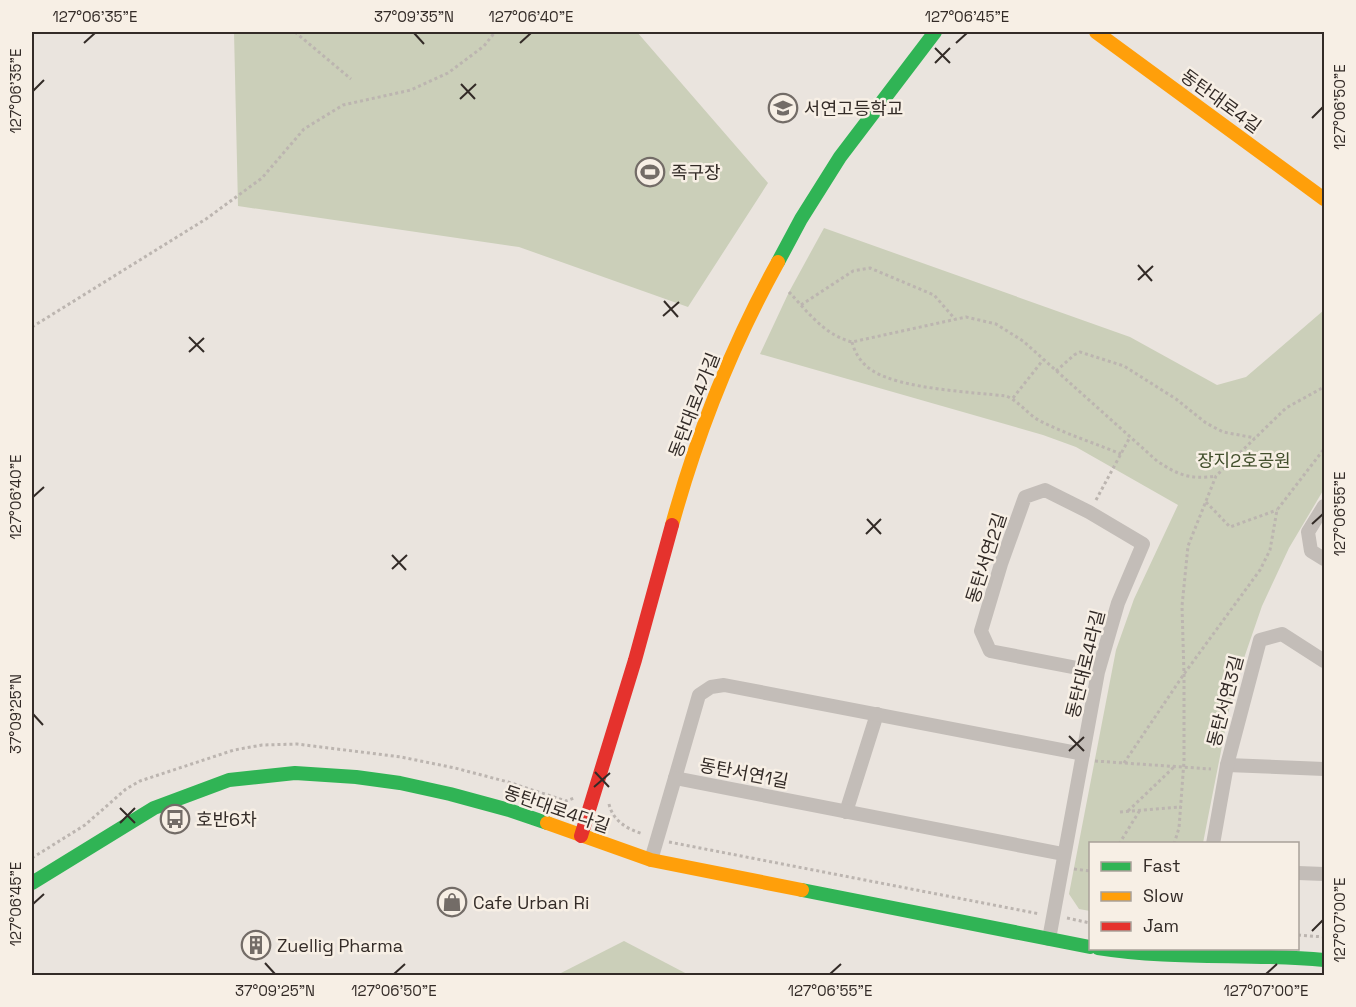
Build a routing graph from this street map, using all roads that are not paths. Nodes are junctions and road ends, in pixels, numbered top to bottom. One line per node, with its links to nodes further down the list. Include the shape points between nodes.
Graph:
1 (935, 32): 15 (street, 동탄대로4가길, via 840,157 801,219 725,371 683,486)
2 (1096, 32): 3 (street, 동탄대로4길)
3 (1324, 199)
4 (1324, 506): 6 (street, via 1308,532 1311,551)
5 (1143, 544): 8 (street, 동탄대로4라길, via 1118,603); 8 (street, 동탄서연2길, via 1045,490 1026,498 1001,564 981,631 990,651)
6 (1324, 559)
7 (1324, 661): 11 (street, 동탄서연3길, via 1282,634 1260,640)
8 (1098, 672): 10 (street, 동탄대로4라길)
9 (877, 714): 10 (street, 동탄서연1길); 13 (street, 동탄서연1길, via 724,685 711,687 699,695); 14 (street)
10 (1083, 754): 17 (street, 동탄대로4라길)
11 (1227, 765): 12 (street); 16 (street, 동탄서연3길)
12 (1324, 769)
13 (675, 778): 14 (street, 동탄서연1길); 18 (street)
14 (846, 813): 17 (street, 동탄서연1길)
15 (581, 836): 18 (street, 동탄대로4다길); 21 (street, 동탄대로4다길, via 509,810 400,783 295,772 271,774 229,780 154,808)
16 (1213, 842)
17 (1064, 854): 22 (street, 동탄대로4라길)
18 (651, 860): 22 (street, 동탄대로4다길)
19 (1299, 873): 20 (street)
20 (1324, 874)
21 (32, 883)
22 (1049, 939): 23 (street, 동탄대로4다길)
23 (1089, 947)
24 (1114, 950): 25 (street, via 1172,957)
25 (1196, 953): 26 (street)
26 (1324, 960)

